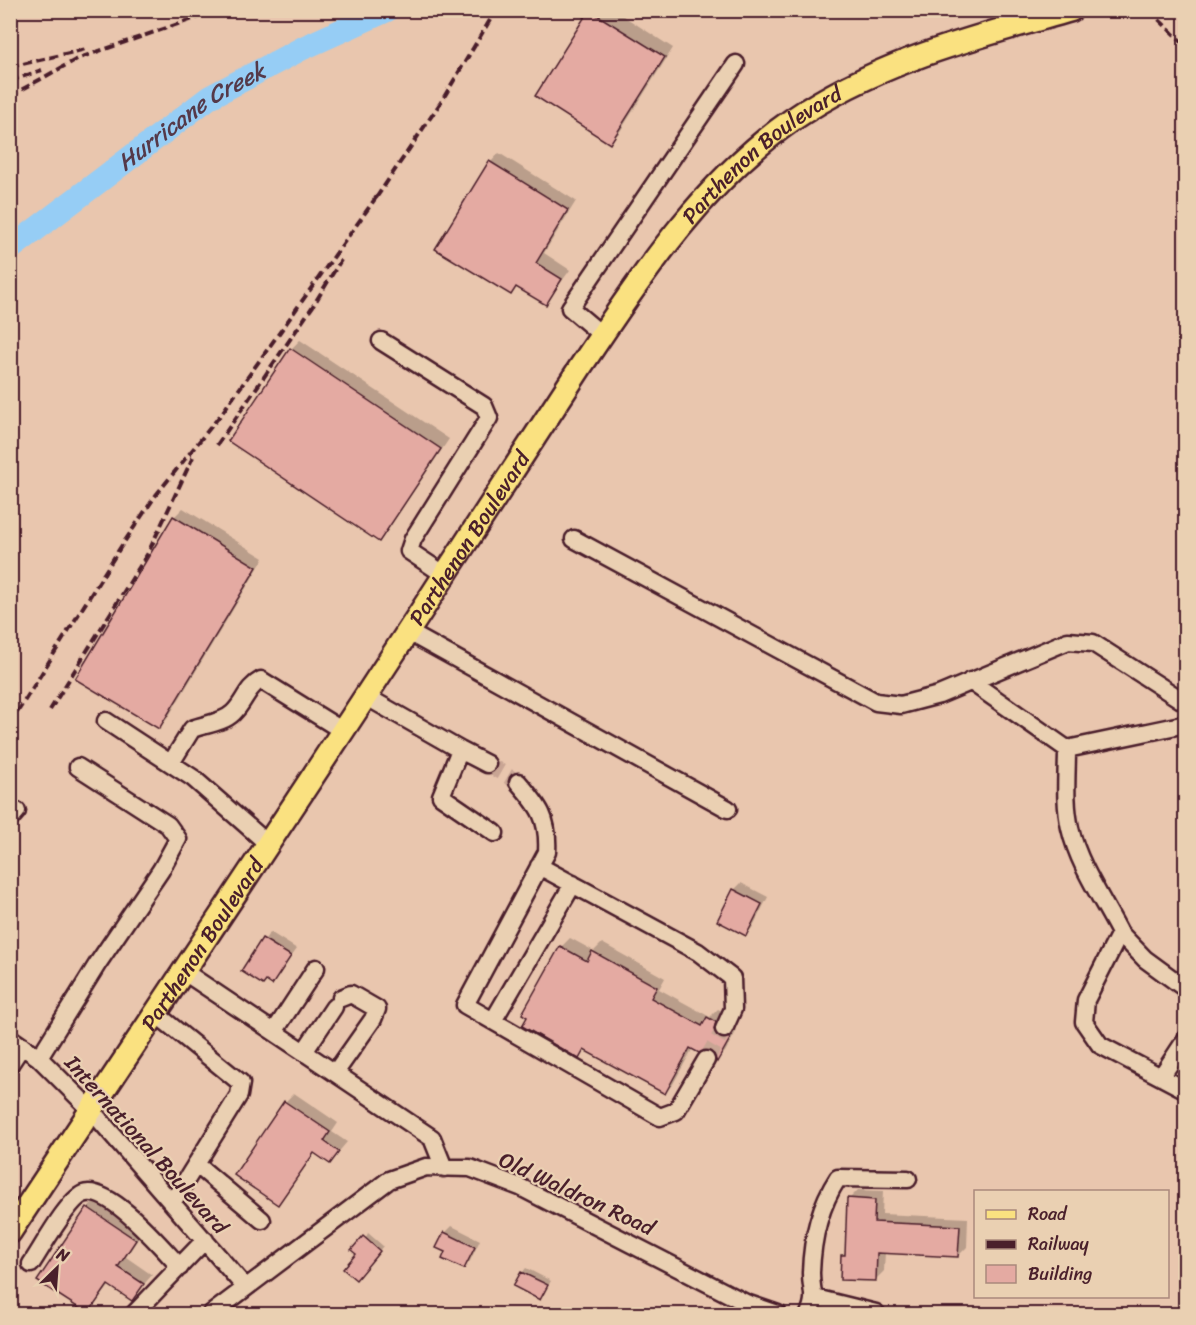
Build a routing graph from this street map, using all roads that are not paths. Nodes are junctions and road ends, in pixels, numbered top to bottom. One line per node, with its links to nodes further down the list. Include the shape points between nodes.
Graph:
1 (1071, 10): 3 (main road, Parthenon Boulevard, via 888,66 790,121 701,202)
2 (736, 64): 3 (street, via 570,308)
3 (602, 335): 6 (main road, Parthenon Boulevard)
4 (381, 341): 6 (street, via 483,406 489,418 409,551)
5 (574, 539): 8 (street, via 876,702 901,705 939,695)
6 (445, 575): 7 (main road, Parthenon Boulevard)
7 (408, 632): 9 (main road, Parthenon Boulevard); 20 (street)
8 (970, 681): 10 (street, via 1068,641 1093,643); 14 (street)
9 (367, 696): 13 (main road, Parthenon Boulevard); 15 (street)
10 (1185, 703)
11 (106, 721): 16 (street)
12 (1185, 724): 14 (street)
13 (343, 731): 16 (street, via 261,680 251,685 225,719 192,729); 22 (main road, Parthenon Boulevard)
14 (1067, 749): 25 (street, via 1070,829)
15 (460, 750): 17 (street); 21 (street, via 441,796)
16 (171, 763): 22 (street, via 193,777)
17 (487, 764)
18 (78, 767): 36 (street, via 168,825 178,839)
19 (518, 782): 23 (street, via 541,808 548,837 547,852)
20 (728, 809)
21 (495, 833)
22 (268, 844): 27 (main road, Parthenon Boulevard)
23 (539, 866): 24 (street); 30 (street, via 465,1005)
24 (573, 884): 30 (street); 31 (street, via 698,952 732,978 733,1009)
25 (1120, 933): 28 (street, via 1144,959); 40 (street, via 1086,1000 1084,1022 1100,1045)
26 (316, 968): 32 (street)
27 (183, 971): 29 (main road, Parthenon Boulevard); 32 (street)
28 (1185, 989)
29 (155, 1013): 42 (main road, Parthenon Boulevard); 43 (street, via 241,1083 240,1095)
30 (493, 1021): 37 (street, via 660,1117 676,1111)
31 (724, 1029)
32 (274, 1032): 35 (street)
33 (1185, 1039): 40 (street)
34 (16, 1042): 36 (street, International Boulevard); 38 (street)
35 (304, 1052): 39 (street); 39 (street, via 342,1000 377,1009)
36 (39, 1058): 42 (street, International Boulevard)
37 (706, 1060)
38 (10, 1064)
39 (335, 1073): 44 (street, via 432,1138)
40 (1161, 1077): 41 (street)
41 (1185, 1090)
42 (91, 1110): 46 (street, International Boulevard); 48 (main road, Parthenon Boulevard)
43 (196, 1164): 46 (street); 47 (street)
44 (444, 1168): 52 (street, Old Waldron Road, via 426,1167 389,1180); 56 (street, Old Waldron Road, via 470,1168 520,1186 746,1303)
45 (908, 1179): 53 (street, via 838,1178 829,1192 812,1243)
46 (172, 1203): 49 (street, International Boulevard)
47 (262, 1220)
48 (10, 1232)
49 (205, 1240): 51 (street); 52 (street, International Boulevard)
50 (31, 1264): 51 (street, via 70,1207 82,1194 94,1192 126,1211)
51 (180, 1266): 54 (street)
52 (245, 1287): 55 (street, Old Waldron Road)
53 (815, 1298): 57 (street); 58 (street)
54 (134, 1314)
55 (211, 1314)
56 (778, 1314)
57 (809, 1314)
58 (878, 1314)

